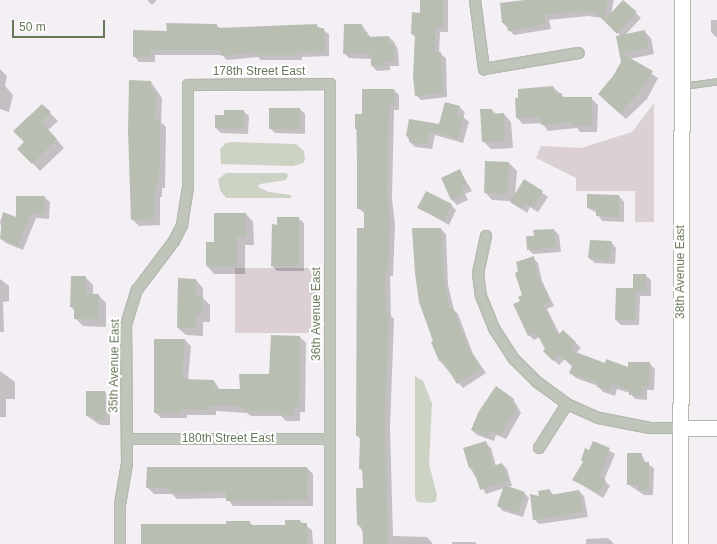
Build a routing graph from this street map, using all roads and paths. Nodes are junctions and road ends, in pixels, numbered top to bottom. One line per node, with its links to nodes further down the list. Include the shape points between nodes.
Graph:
1 (475, 0): 3 (street, via 484,69)
2 (682, 0): 7 (street, 38th Avenue East)
3 (579, 54)
4 (717, 81): 7 (lane)
5 (330, 84): 6 (street, 178th Street East); 13 (street, 36th Avenue East)
6 (188, 85): 12 (street, 35th Avenue East, via 188,187 182,225 174,241 137,290 126,325)
7 (682, 86): 10 (street, 38th Avenue East)
8 (486, 236): 9 (street, via 478,273 481,296 488,317 514,359 548,392)
9 (568, 404): 10 (street, via 599,418 619,423); 14 (street)
10 (680, 428): 11 (street); 17 (street, 38th Avenue East)
11 (717, 428)
12 (127, 439): 13 (street, 180th Street East); 15 (street, 35th Avenue East)
13 (330, 439): 16 (street, 36th Avenue East)
14 (539, 448)
15 (120, 544)
16 (330, 544)
17 (680, 544)

